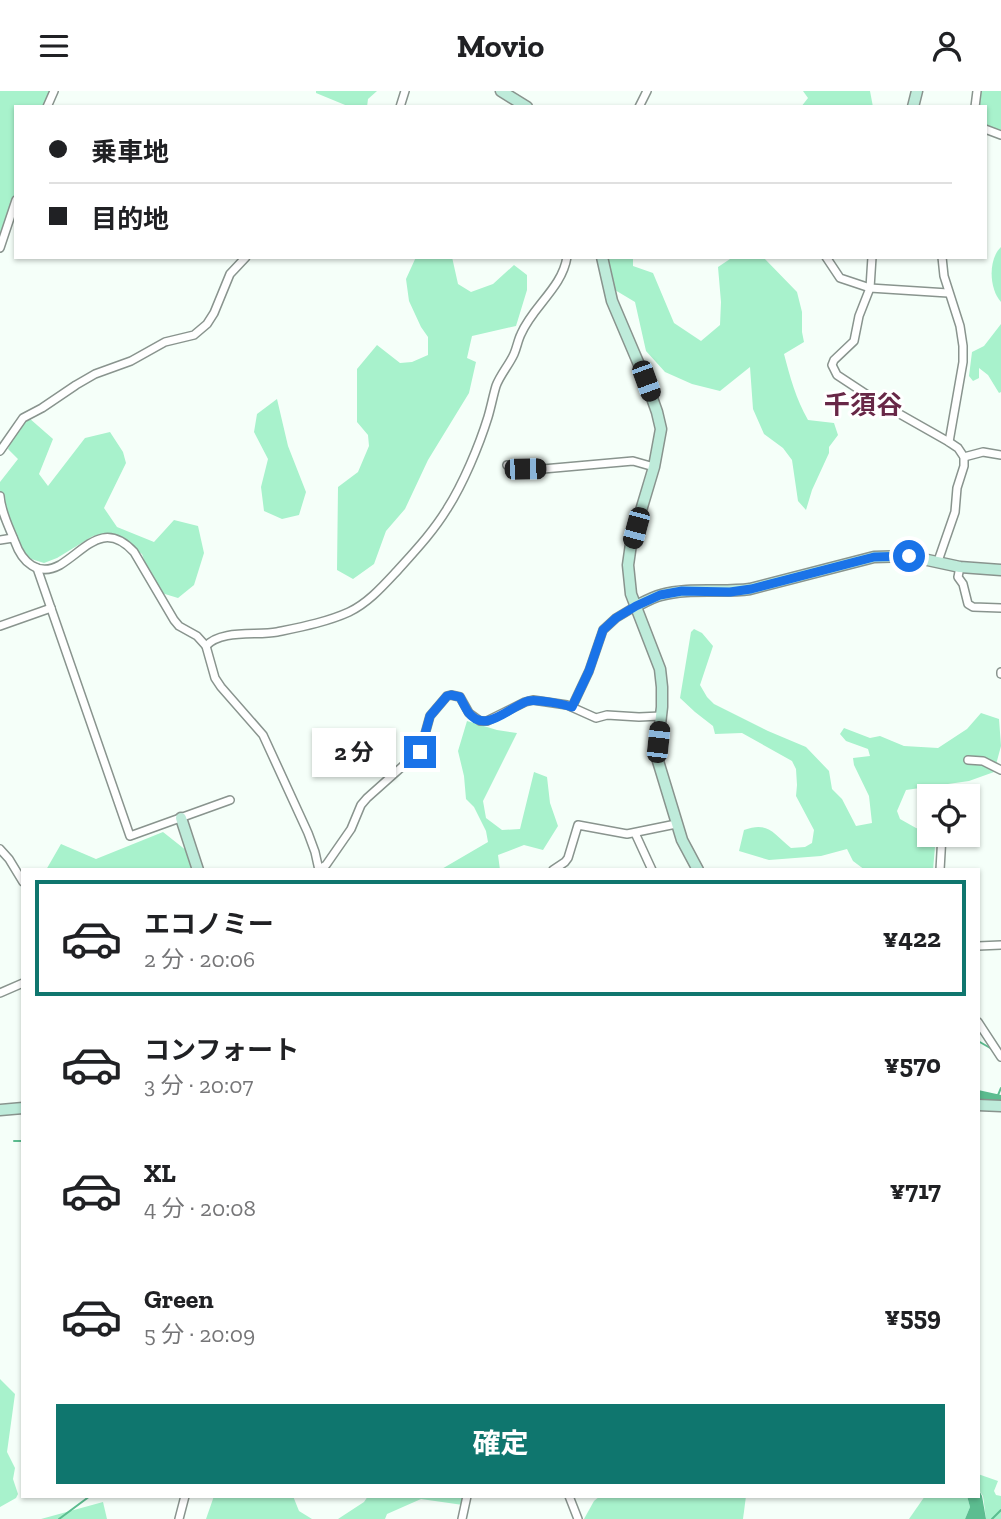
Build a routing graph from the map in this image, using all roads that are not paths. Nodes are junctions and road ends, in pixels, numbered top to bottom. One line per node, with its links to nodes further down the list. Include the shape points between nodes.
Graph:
1 (501, 91): 2 (street)
2 (510, 103)
3 (14, 206): 4 (street)
4 (0, 248)
5 (244, 259): 14 (street, via 230,274 207,324 194,335 165,342 76,385 23,418)
6 (566, 259): 30 (street, via 560,278 521,333 497,383 474,455 449,506 401,566 374,594 349,611 277,632 234,634 211,640)
7 (602, 259): 18 (street, via 612,301 657,412 661,429)
8 (827, 259): 11 (street, via 839,278)
9 (872, 259): 11 (street)
10 (942, 259): 12 (street)
11 (870, 288): 12 (street); 13 (street, via 854,341 834,360 834,371)
12 (948, 293): 13 (street, via 963,345)
13 (949, 442): 16 (street)
14 (0, 451)
15 (1001, 455): 16 (street, via 984,452)
16 (964, 457): 22 (street, via 955,512)
17 (507, 465): 18 (street, via 543,469 633,461)
18 (654, 467): 26 (street, via 628,565)
19 (0, 496): 20 (street)
20 (13, 537): 21 (street); 24 (street, via 24,560)
21 (0, 540)
22 (938, 561): 23 (street); 26 (street, via 874,557 751,589 682,591)
23 (960, 567): 25 (street); 28 (street, via 958,577 968,604)
24 (37, 568): 27 (street); 30 (street, via 59,565 100,538 118,539 134,552 174,620)
25 (1001, 570)
26 (636, 606): 31 (street, via 603,630); 32 (street, via 660,669)
27 (51, 608): 29 (street); 36 (street, via 130,836)
28 (1001, 608)
29 (0, 626)
30 (206, 646): 44 (street, via 215,678 263,735 308,833)
31 (572, 707): 32 (street, via 596,717); 45 (street, via 533,700 480,721 460,697 447,696 430,716 415,760 367,798 351,829)
32 (661, 716): 37 (street, via 658,761)
33 (968, 760): 34 (street)
34 (1001, 770)
35 (230, 800): 36 (street)
36 (181, 818): 43 (street)
37 (676, 824): 38 (street); 48 (street)
38 (635, 833): 46 (street, via 578,825 568,858); 47 (street)
39 (941, 847): 49 (street)
40 (0, 849): 41 (street)
41 (9, 859): 42 (street); 50 (street)
42 (0, 863)
43 (197, 868)
44 (319, 868)
45 (321, 868)
46 (555, 868)
47 (651, 868)
48 (697, 868)
49 (940, 868)
50 (21, 879)
51 (1001, 945): 52 (street)
52 (980, 946)
53 (21, 984): 54 (street)
54 (0, 993)
55 (980, 1025): 56 (street)
56 (1001, 1058)
57 (980, 1105): 58 (street)
58 (1001, 1106)
59 (21, 1108): 60 (street)
60 (0, 1110)
61 (184, 1498): 64 (street)
62 (467, 1498): 65 (street)
63 (570, 1498): 66 (street)
64 (179, 1519)
65 (463, 1519)
66 (578, 1519)

